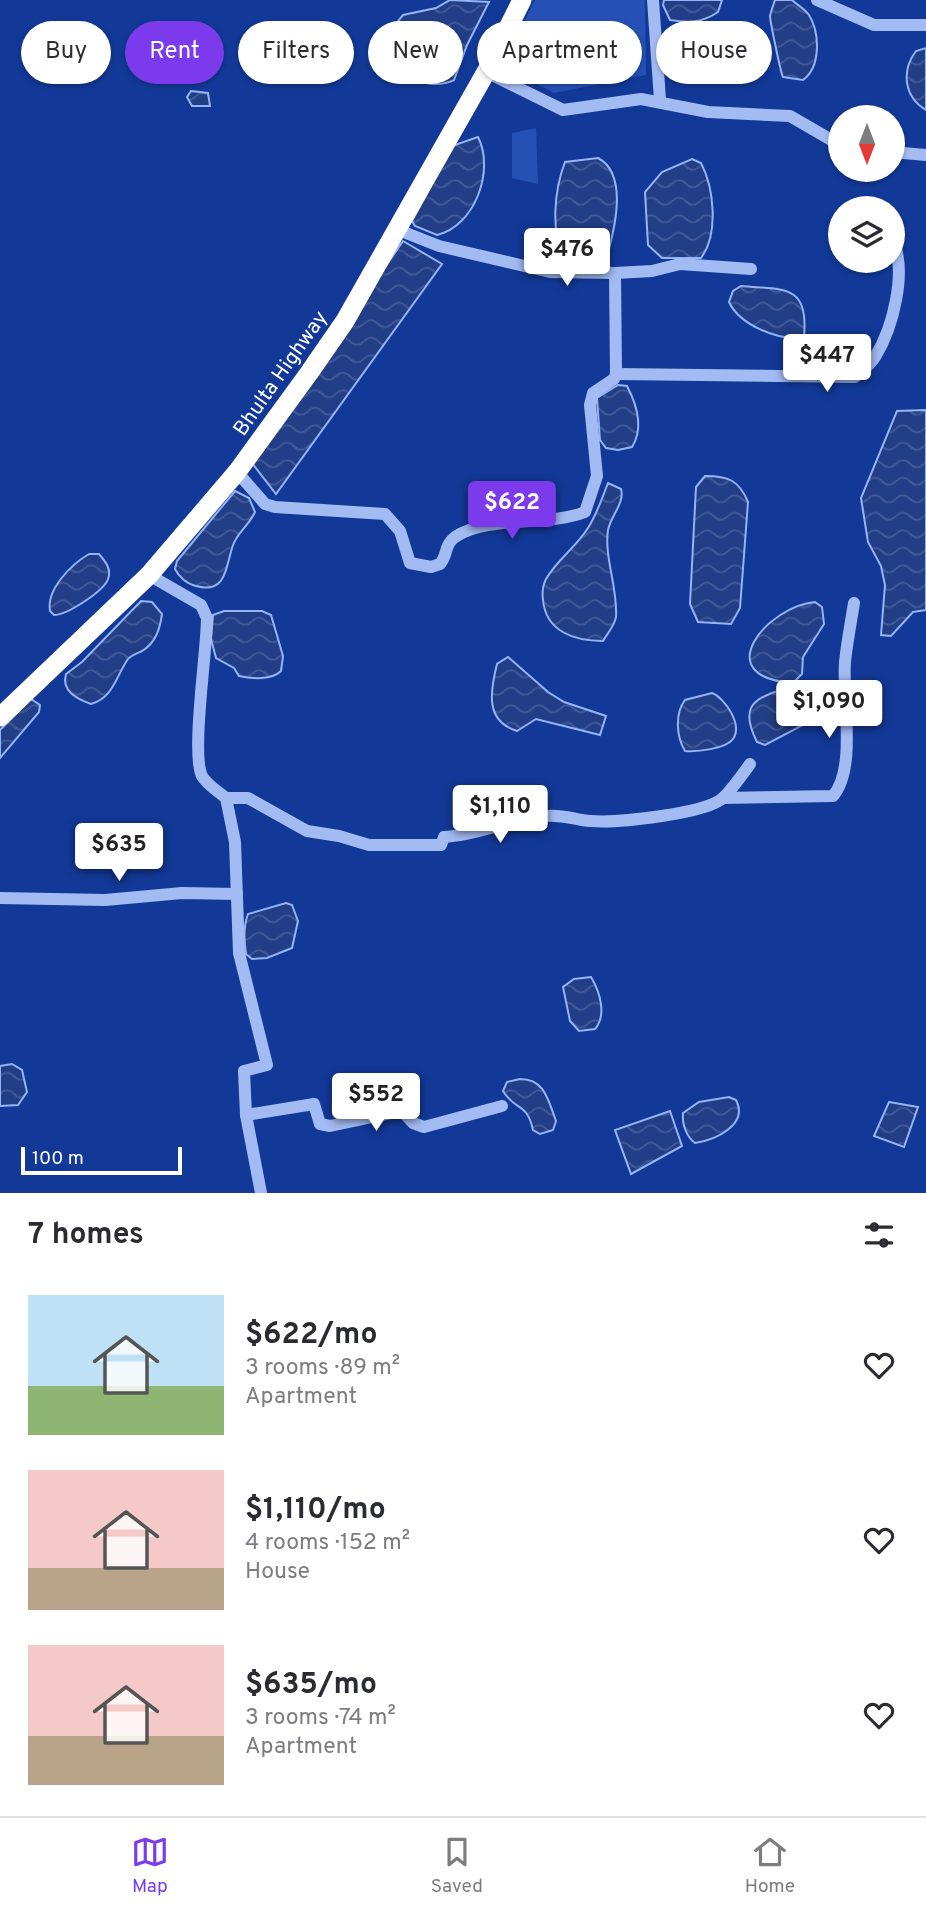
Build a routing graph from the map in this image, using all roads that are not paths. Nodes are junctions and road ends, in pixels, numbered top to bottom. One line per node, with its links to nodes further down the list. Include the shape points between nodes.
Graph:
1 (522, 0): 4 (highway, Bhulta Highway)
2 (653, 0): 8 (street)
3 (817, 0): 5 (street, via 874,25)
4 (512, 21)
5 (926, 25)
6 (479, 84): 12 (highway, Bhulta Highway)
7 (510, 84): 8 (street, via 563,110)
8 (660, 100): 9 (street, via 708,112 790,116)
9 (828, 138)
10 (905, 153): 11 (street)
11 (926, 155)
12 (396, 229): 14 (street, via 439,246 550,272); 17 (highway, Bhulta Highway, via 345,321)
13 (751, 269): 14 (street, via 680,264)
14 (615, 273): 16 (street)
15 (898, 273): 16 (street, via 899,295 875,358 855,377)
16 (616, 374): 17 (street, via 593,393 590,405 597,476 585,512 566,520 475,529 457,536 446,546 444,560 431,567 410,563 400,531 385,514 275,507 265,504)
17 (237, 472): 18 (highway, Bhulta Highway)
18 (149, 575): 20 (highway, Bhulta Highway); 22 (street, via 201,605 206,618 200,773)
19 (854, 603): 23 (street, via 845,663 846,761 839,789 833,796)
20 (0, 717)
21 (750, 764): 23 (street)
22 (226, 798): 23 (street, via 248,798 307,831 382,848 441,845 444,837 465,836 540,816 588,821 643,819 714,804); 24 (street, via 235,842)
23 (723, 798)
24 (237, 894): 25 (street, via 105,900); 27 (street, via 239,953 267,1065 244,1072)
25 (0, 898)
26 (502, 1106): 27 (street, via 425,1127 403,1112 320,1124 314,1104)
27 (246, 1115): 28 (street)
28 (261, 1193)

